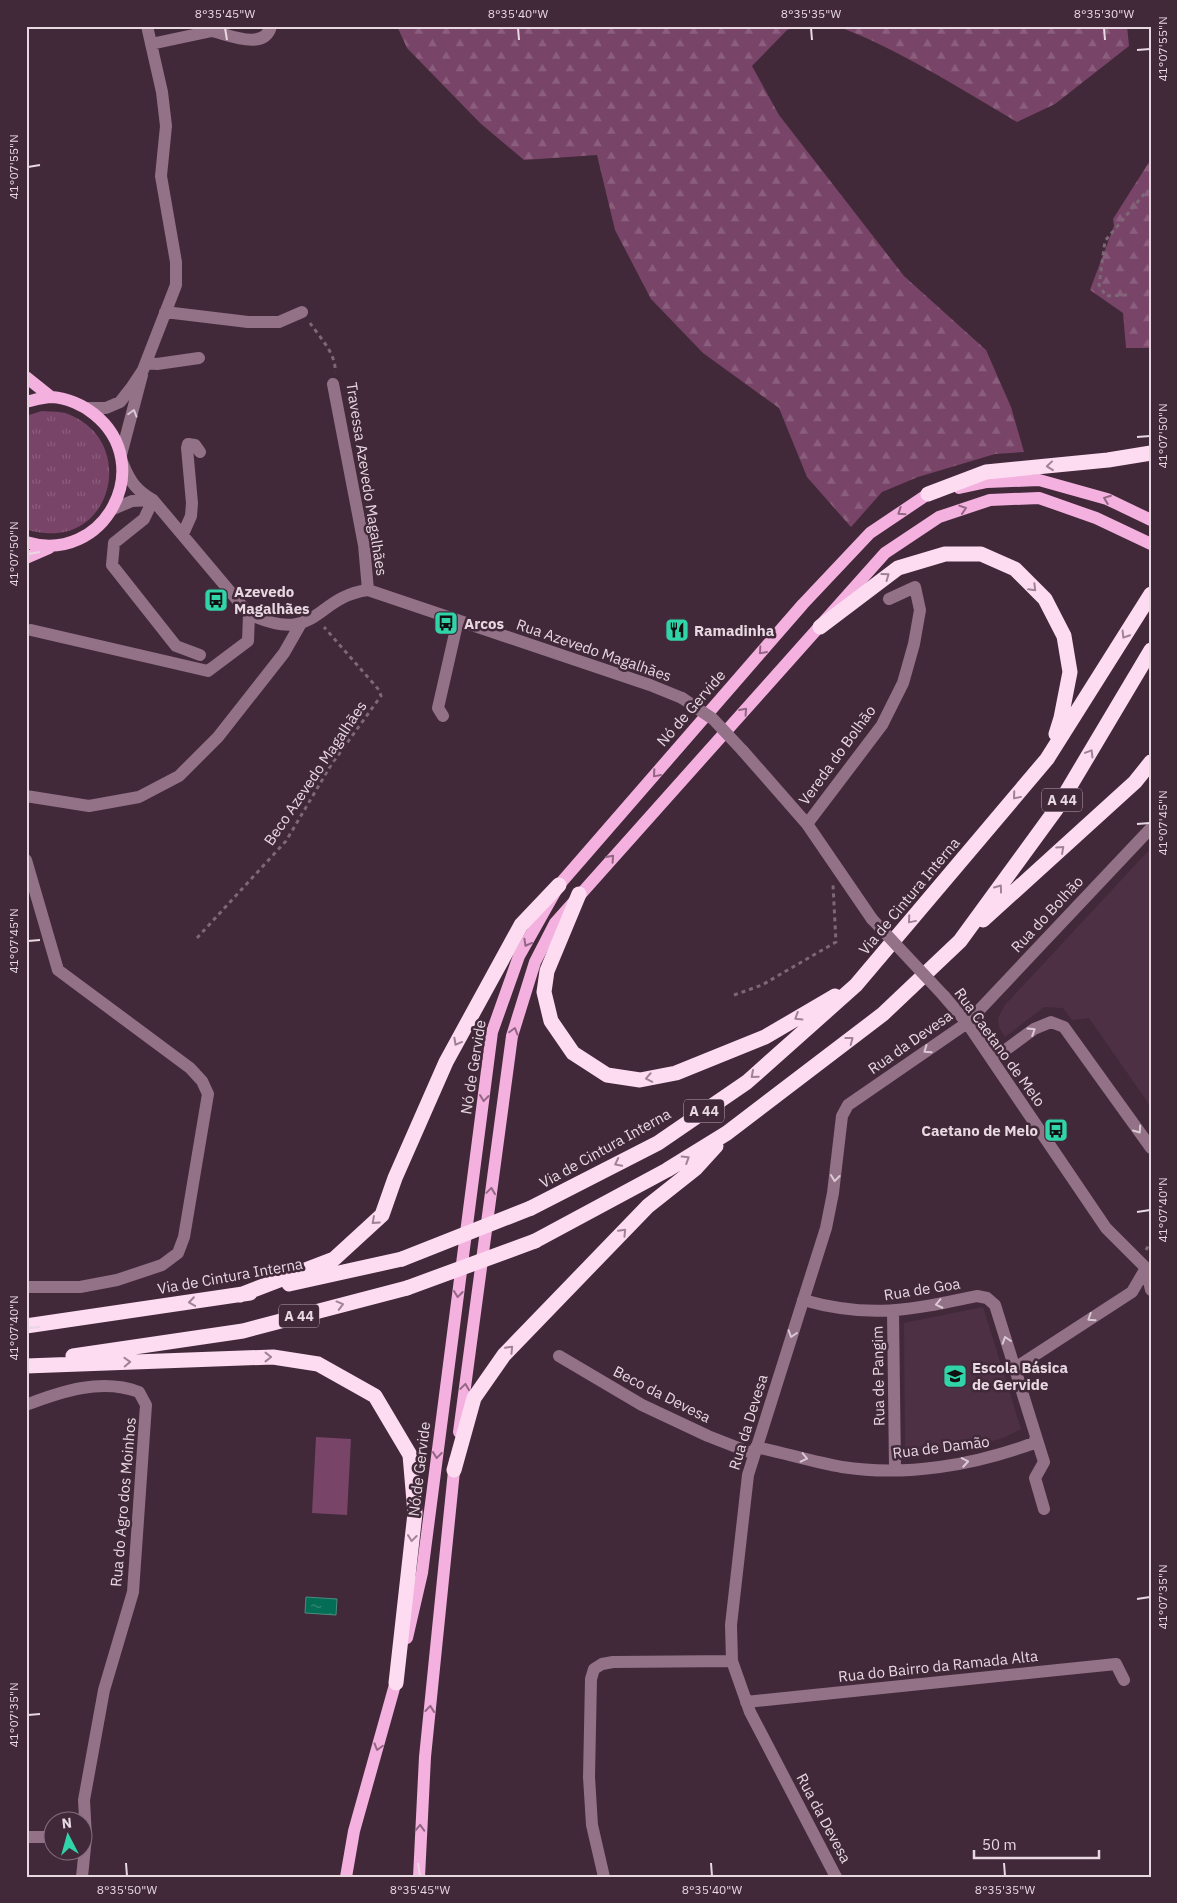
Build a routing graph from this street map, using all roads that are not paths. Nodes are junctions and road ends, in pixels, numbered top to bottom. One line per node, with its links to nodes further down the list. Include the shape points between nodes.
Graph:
1 (147, 26): 4 (street)
2 (271, 26): 3 (street, via 270,32 254,41)
3 (218, 29): 4 (street)
4 (150, 44): 5 (street, via 162,92 166,126 161,176 176,262 176,285)
5 (165, 312): 6 (street, via 248,322 279,322); 8 (street)
6 (302, 312)
7 (199, 358): 8 (street)
8 (145, 366): 13 (street, via 120,402 106,408); 16 (street, one-way to 8)
9 (26, 377): 11 (main road)
10 (333, 384): 26 (street, Travessa Azevedo Magalhães, via 364,545)
11 (51, 397): 12 (main road); 13 (main road)
12 (26, 402)
13 (86, 408): 16 (main road, via 102,420 114,436)
14 (200, 452): 21 (street, via 195,445 188,444 192,503 191,516)
15 (1151, 453): 17 (highway, one-way to 17, via 986,472)
16 (122, 460): 18 (street, via 129,481); 19 (main road, via 121,487)
17 (928, 494): 20 (main road, Nó de Gervide, one-way to 17, via 1106,498 1039,480 987,482); 43 (main road, Nó de Gervide, one-way to 43, via 870,533 810,597)
18 (153, 500): 19 (street, via 132,501); 21 (street); 35 (street, via 144,518 114,543 112,565 176,646)
19 (113, 509): 24 (main road, via 98,527 78,540)
20 (1151, 520)
21 (183, 534): 29 (street)
22 (26, 542): 24 (main road)
23 (1151, 544): 32 (main road, one-way to 23, via 885,553 939,517 990,500 1039,498 1096,518)
24 (54, 546): 25 (main road)
25 (26, 558)
26 (368, 590): 30 (street, Rua Azevedo Magalhães); 31 (street, via 346,597)
27 (1151, 594): 37 (highway, Via de Cintura Interna / A 44, one-way to 37)
28 (889, 599): 40 (street, Vereda do Bolhão, via 915,588 920,610 903,683 882,725)
29 (249, 614): 31 (street, via 268,623); 33 (street, via 248,641 208,671)
30 (458, 620): 36 (street, via 438,708); 40 (street, Rua Azevedo Magalhães, bridge, via 682,698 713,719)
31 (300, 625): 39 (street, via 284,653 218,738 179,776 139,797 89,806)
32 (820, 626): 37 (highway, one-way to 37, via 898,568 916,562 945,554 982,554 1015,569 1044,599 1064,636 1070,672 1061,718); 44 (main road, one-way to 32)
33 (31, 630)
34 (1151, 650): 46 (highway, A 44, one-way to 34, via 1057,808)
35 (200, 655)
36 (443, 716)
37 (1047, 759): 47 (highway, Via de Cintura Interna / A 44, one-way to 47)
38 (1151, 762): 46 (highway, one-way to 38, via 1135,782)
39 (26, 796)
40 (807, 824): 45 (street, Rua Azevedo Magalhães)
41 (1151, 828): 48 (street, Rua do Bolhão)
42 (26, 860): 53 (street, via 58,970 190,1068 208,1094 184,1238 178,1253 162,1265 117,1280 80,1287)
43 (559, 885): 55 (highway, one-way to 55, via 521,925 446,1062 382,1215 334,1259); 70 (main road, Nó de Gervide, one-way to 70, via 520,956 492,1032 422,1573)
44 (578, 894): 47 (highway, one-way to 44, via 765,1037 676,1073 640,1080 607,1074 573,1053 551,1021 544,992 547,971); 66 (main road, one-way to 44, via 512,1036 535,962 555,923)
45 (872, 919): 48 (street, Rua Caetano de Melo, bridge)
46 (960, 941): 50 (highway, A 44, one-way to 46, via 883,1014)
47 (856, 985): 55 (highway, Via de Cintura Interna / A 44, one-way to 55, bridge, via 747,1082 658,1142 531,1208 402,1259)
48 (967, 1022): 49 (street, Rua Caetano de Melo); 56 (street, Rua da Devesa, one-way to 56, via 848,1105 842,1116 834,1194)
49 (992, 1060): 51 (street, one-way to 51, via 1034,1028 1052,1022 1064,1027); 52 (street, Rua Caetano de Melo, via 1106,1228)
50 (727, 1133): 60 (highway, A 44, one-way to 50, bridge, via 243,1331 407,1288 534,1241 668,1170); 66 (highway, one-way to 50, via 474,1398 504,1355 648,1206 696,1168)
51 (1151, 1148)
52 (1148, 1267): 54 (street); 61 (street, one-way to 61, via 1132,1292)
53 (26, 1287)
54 (1151, 1290)
55 (240, 1295): 58 (highway, Via de Cintura Interna / A 44, one-way to 58)
56 (804, 1300): 57 (street, Rua de Goa, via 853,1311); 64 (street, Rua da Devesa, one-way to 64)
57 (893, 1311): 61 (street, Rua de Goa, one-way to 57, via 995,1305 987,1298 977,1296); 65 (street, Rua de Pangim)
58 (26, 1326)
59 (559, 1356): 64 (street, Beco da Devesa, via 642,1405 708,1436)
60 (26, 1364): 70 (highway, one-way to 70, via 274,1357 318,1364 375,1396 410,1455 415,1514)
61 (1015, 1368): 63 (street)
62 (26, 1405): 72 (street, Rua do Agro dos Moinhos, via 62,1392 94,1386 123,1386 139,1392 146,1405 133,1592 104,1690)
63 (1036, 1437): 65 (street, Rua de Damão, one-way to 63, via 927,1468 1000,1456 1034,1443); 67 (street, via 1044,1462 1035,1478)
64 (755, 1450): 65 (street, Rua de Damão, one-way to 65, via 843,1467); 68 (street, Rua da Devesa, via 748,1475 731,1625)
65 (895, 1469)
66 (454, 1470): 78 (main road, one-way to 66, via 425,1757)
67 (1044, 1509)
68 (732, 1661): 71 (street, Rua da Devesa); 79 (street, via 613,1662 594,1669 589,1777 592,1826)
69 (1124, 1680): 71 (street, Rua do Bairro da Ramada Alta, via 1116,1664)
70 (396, 1683): 77 (main road, Nó de Gervide, one-way to 77, via 354,1831)
71 (746, 1702): 80 (street, Rua da Devesa)
72 (84, 1810)
73 (26, 1837): 74 (street)
74 (42, 1837)
75 (83, 1860): 76 (street, Rua do Agro dos Moinhos)
76 (82, 1877)
77 (346, 1877)
78 (419, 1877)
79 (604, 1877)
80 (836, 1877)

